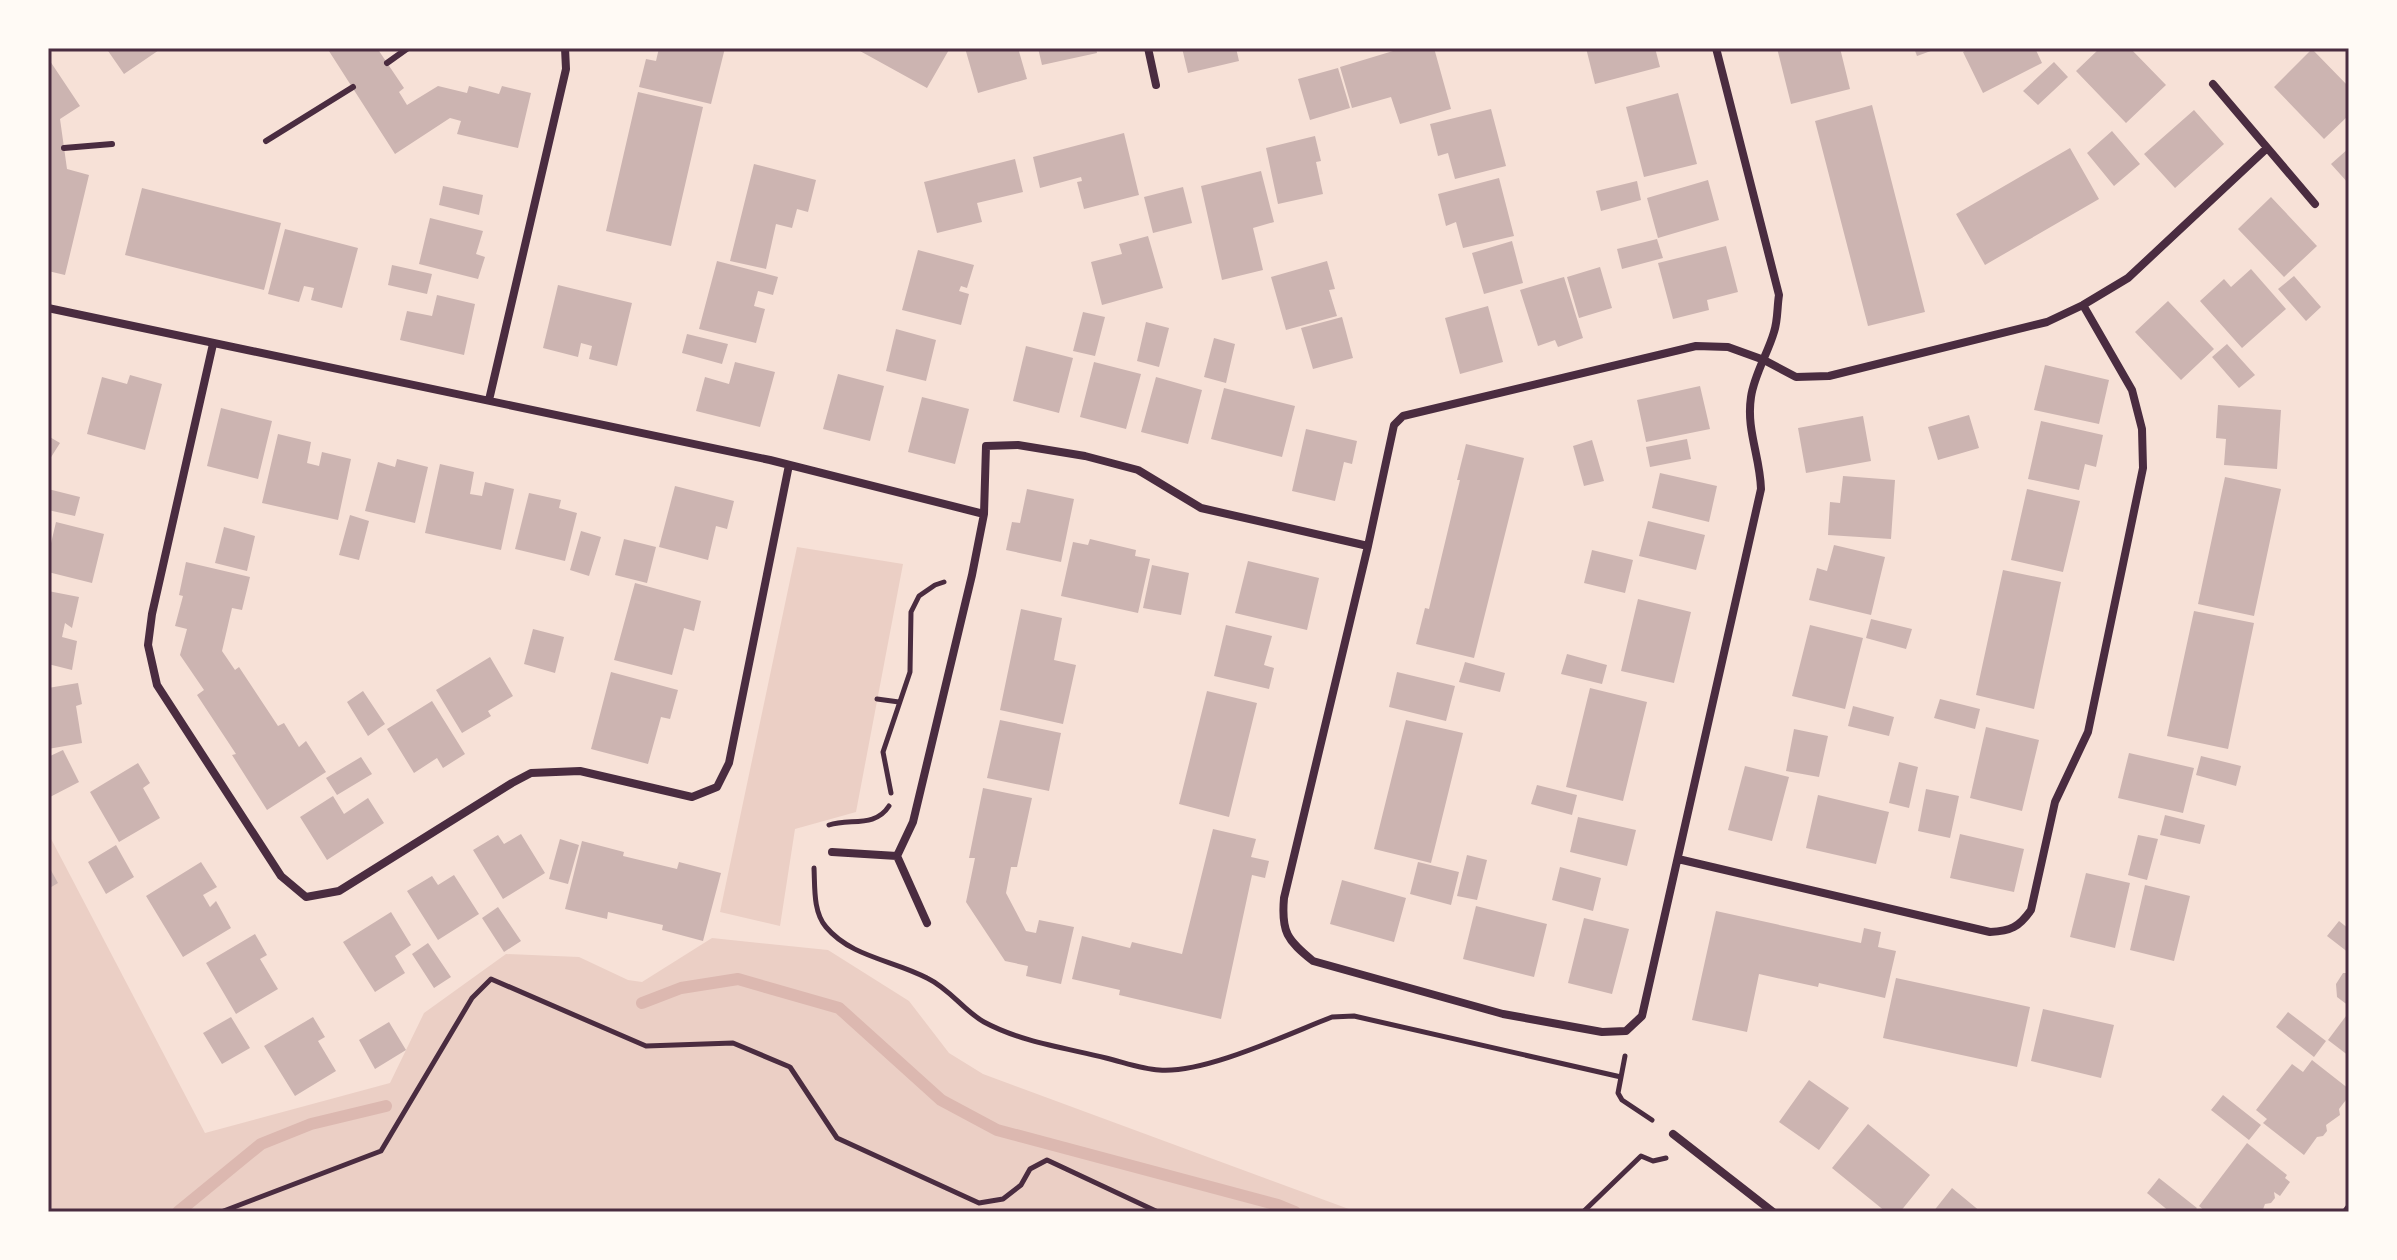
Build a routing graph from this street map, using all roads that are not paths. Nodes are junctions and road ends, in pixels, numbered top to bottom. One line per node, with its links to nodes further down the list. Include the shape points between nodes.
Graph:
1 (408, 48): 5 (lane)
2 (565, 48): 18 (street, via 566,69)
3 (1148, 48): 7 (street)
4 (1716, 48): 17 (street, via 1779,295)
5 (387, 63)
6 (2213, 84): 12 (street)
7 (1156, 85)
8 (353, 87): 9 (lane)
9 (266, 141)
10 (112, 144): 11 (lane)
11 (64, 148)
12 (2267, 148): 13 (street); 14 (street, via 2128,278)
13 (2315, 204)
14 (2083, 305): 17 (street, via 2047,322 1829,376 1796,377); 24 (street, via 2132,390 2142,429 2143,468 2088,732 2055,802 2031,910 2008,932 1990,932)
15 (48, 308): 16 (street)
16 (213, 344): 18 (street); 19 (street, via 148,645 157,685 180,722 281,876 306,897 339,891 531,773 580,771 692,797 717,787 729,763)
17 (1764, 360): 21 (street, via 1728,347 1696,346 1403,416 1394,425); 24 (street, via 1751,394 1749,428 1761,489)
18 (489, 400): 19 (street)
19 (789, 465): 20 (street)
20 (984, 514): 21 (street, via 986,446 1018,445 1138,470 1201,508); 23 (street, via 913,822)
21 (1368, 546): 24 (street, via 1284,898 1282,921 1290,943 1313,961 1503,1014 1602,1032 1626,1031 1642,1016)
22 (832, 852): 23 (street)
23 (897, 856): 25 (street)
24 (1678, 859)
25 (927, 923)
26 (1673, 1134): 27 (street)
27 (1773, 1212)

